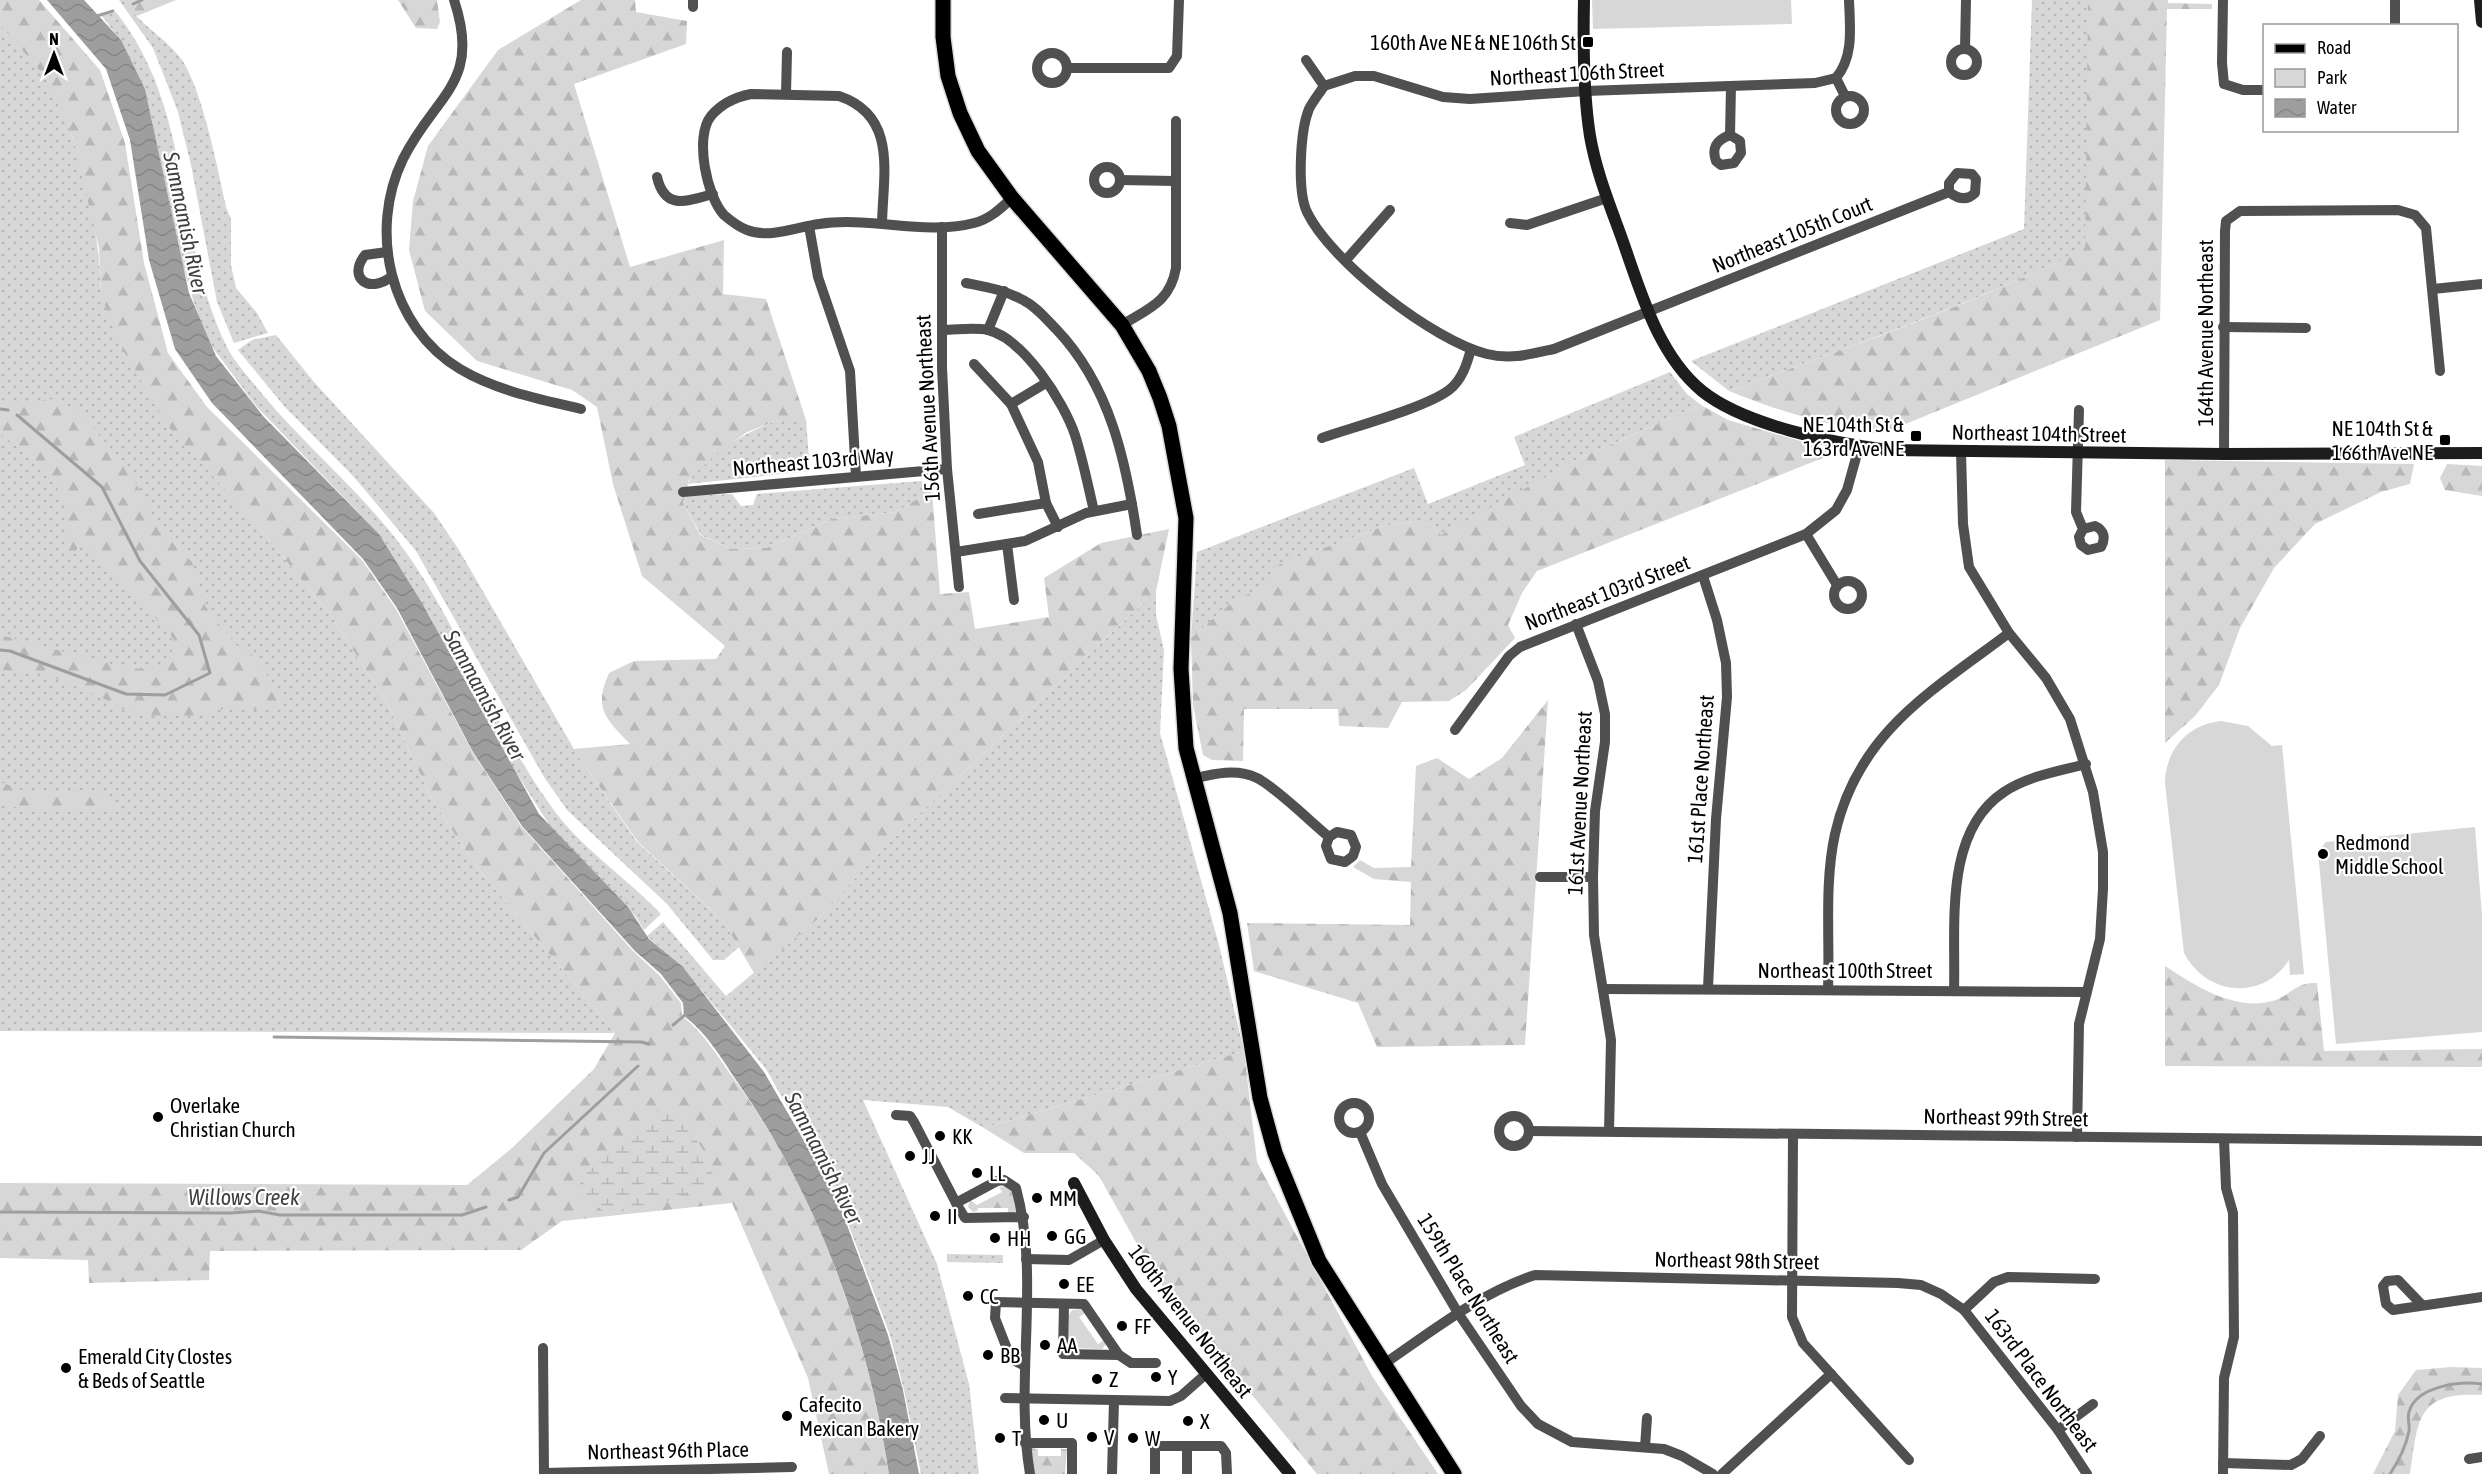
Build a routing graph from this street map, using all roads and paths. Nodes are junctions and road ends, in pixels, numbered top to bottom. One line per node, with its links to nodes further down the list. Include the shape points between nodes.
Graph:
1 (454, 0): 37 (street, via 463,32 462,62 458,77 416,137 396,174 390,192)
2 (943, 0): 30 (main road, via 948,76 960,113 978,151)
3 (1179, 0): 15 (street, via 1176,60 1169,68)
4 (1584, 0): 20 (street)
5 (1849, 0): 16 (street, via 1847,65)
6 (1966, 0): 12 (street)
7 (2223, 0): 19 (street, via 2224,84 2243,90)
8 (2395, 0): 11 (street)
9 (2480, 0): 10 (street)
10 (2482, 22)
11 (2394, 24)
12 (1965, 49)
13 (787, 52): 21 (street)
14 (1306, 60): 17 (street)
15 (1067, 68)
16 (1836, 78): 18 (street, Northeast 106th Street); 22 (street)
17 (1324, 86): 20 (street, Northeast 106th Street, via 1355,76 1374,76 1443,97 1470,99); 38 (street, Northeast 105th Court, via 1310,108 1303,130 1302,196 1306,212 1318,231)
18 (1731, 86): 20 (street, Northeast 106th Street); 24 (street)
19 (2263, 90)
20 (1586, 91): 31 (street, via 1590,135)
21 (786, 94): 29 (street, via 739,96 710,117 703,138 703,155); 34 (street, via 839,96 867,110 881,136)
22 (1845, 96)
23 (1176, 121): 27 (street)
24 (1730, 135)
25 (657, 177): 29 (street, via 660,190 672,200)
26 (1120, 180): 27 (street)
27 (1175, 181): 45 (street, via 1176,268 1169,292 1160,302)
28 (1949, 192): 44 (street, Northeast 105th Court)
29 (713, 195): 35 (street, via 723,214 749,231 766,234)
30 (1012, 198): 36 (street, via 987,219); 45 (main road)
31 (1607, 198): 33 (street, via 1527,225); 44 (street)
32 (1390, 210): 38 (street)
33 (1510, 223)
34 (882, 224): 35 (street, via 835,222); 36 (street)
35 (809, 226): 64 (street, via 818,277 849,370)
36 (942, 227): 48 (street, 156th Avenue Northeast)
37 (387, 252): 39 (street); 39 (street, via 365,255 358,274 372,286)
38 (1346, 260): 50 (street, Northeast 105th Court, via 1395,304)
39 (391, 277): 55 (street, via 407,313 427,341 459,368 502,388)
40 (966, 283): 43 (street)
41 (2482, 284): 42 (street)
42 (2433, 289): 46 (street, 164th Avenue Northeast, via 2426,228 2415,215 2398,210 2250,210 2232,214 2226,221); 52 (street)
43 (1004, 291): 49 (street); 67 (street, via 1038,310 1072,346 1088,371 1110,417)
44 (1649, 312): 50 (street, Northeast 105th Court, via 1554,349 1515,357); 58 (street, Northeast 104th Street, via 1685,375 1704,392 1758,420)
45 (1122, 325): 84 (main road, via 1160,398 1184,502 1182,697)
46 (2223, 327): 47 (street); 62 (street, 164th Avenue Northeast)
47 (2306, 328)
48 (942, 330): 49 (street); 63 (street, 156th Avenue Northeast)
49 (988, 330): 53 (street, via 1016,346)
50 (1471, 349): 57 (street, via 1461,378 1449,390)
51 (974, 364): 54 (street)
52 (2440, 370)
53 (1046, 383): 54 (street); 68 (street, via 1074,432)
54 (1011, 404): 66 (street, via 1038,462)
55 (581, 409)
56 (2079, 410): 60 (street)
57 (1322, 438)
58 (1859, 447): 59 (street, Northeast 104th Street); 72 (street, Northeast 103rd Street, via 1847,490 1836,510)
59 (1961, 452): 60 (street, Northeast 104th Street); 81 (street, via 1963,524 1969,567)
60 (2078, 453): 62 (street, Northeast 104th Street); 71 (street, via 2076,512)
61 (2482, 453): 62 (street, Northeast 104th Street)
62 (2224, 454)
63 (947, 469): 64 (street, Northeast 103rd Way); 75 (street, 156th Avenue Northeast)
64 (856, 477): 65 (street, Northeast 103rd Way)
65 (683, 492)
66 (1046, 503): 69 (street); 70 (street)
67 (1132, 504): 68 (street); 73 (street)
68 (1094, 511): 70 (street)
69 (978, 514)
70 (1058, 527): 74 (street)
71 (2083, 529)
72 (1806, 534): 76 (street, Northeast 103rd Street); 77 (street)
73 (1137, 535)
74 (1007, 544): 75 (street); 79 (street)
75 (956, 552): 78 (street, 156th Avenue Northeast)
76 (1703, 576): 80 (street, Northeast 103rd Street); 88 (street, 161st Place Northeast, via 1726,663 1727,697 1716,819)
77 (1837, 585)
78 (959, 587)
79 (1014, 600)
80 (1576, 624): 82 (street, Northeast 103rd Street, via 1520,647 1509,656); 87 (street, 161st Avenue Northeast, via 1598,681 1605,714)
81 (2009, 633): 83 (street, via 2046,678 2070,719); 90 (street, via 1895,721 1874,744 1859,773 1835,834)
82 (1455, 730)
83 (2086, 764): 91 (street, via 2021,783 2002,793 1971,831 1957,870); 92 (street, via 2103,852 2100,939)
84 (1192, 779): 85 (street, via 1226,773 1257,778); 117 (main road, via 1230,914 1260,1098 1275,1153 1318,1261)
85 (1329, 837)
86 (1540, 877): 87 (street)
87 (1593, 877): 89 (street, 161st Avenue Northeast, via 1594,935)
88 (1708, 988): 89 (street, Northeast 100th Street); 90 (street, Northeast 100th Street)
89 (1604, 989): 95 (street, 161st Avenue Northeast, via 1611,1040)
90 (1828, 989): 91 (street, Northeast 100th Street)
91 (1954, 990): 92 (street, Northeast 100th Street)
92 (2086, 992): 98 (street, via 2077,1048)
93 (896, 1115): 102 (street, via 910,1116)
94 (1529, 1131): 95 (street, Northeast 99th Street)
95 (1609, 1131): 97 (street, Northeast 99th Street)
96 (1360, 1132): 113 (street, 159th Place Northeast, via 1382,1184)
97 (1793, 1134): 98 (street, Northeast 99th Street); 107 (street)
98 (2077, 1137): 99 (street, Northeast 99th Street)
99 (2224, 1138): 100 (street, Northeast 99th Street); 135 (street, via 2226,1188 2232,1213 2234,1337 2224,1368)
100 (2482, 1140)
101 (1074, 1183): 104 (street, 160th Avenue Northeast)
102 (956, 1203): 103 (street, via 965,1218); 103 (street, via 1004,1180 1016,1188)
103 (1024, 1217): 105 (street)
104 (1104, 1240): 105 (street, via 1069,1260); 119 (street, 160th Avenue Northeast, via 1136,1289)
105 (1026, 1259): 109 (street)
106 (2095, 1279): 112 (street, via 2008,1277 1994,1282)
107 (1791, 1281): 112 (street, Northeast 98th Street, via 1921,1285); 113 (street, Northeast 98th Street, via 1535,1275); 120 (street, via 1796,1331)
108 (2482, 1298): 111 (street)
109 (1025, 1303): 110 (street); 118 (street); 118 (street, via 996,1302 995,1318 1011,1359)
110 (1064, 1304): 115 (street, via 1084,1304); 115 (street, via 1063,1354)
111 (2421, 1304)
112 (1964, 1310): 126 (street, 163rd Place Northeast)
113 (1458, 1313): 117 (street, Northeast 98th Street); 130 (street, 159th Place Northeast, via 1521,1406 1538,1424 1572,1442)
114 (543, 1348): 136 (street)
115 (1119, 1355): 116 (street, via 1131,1363)
116 (1156, 1363)
117 (1384, 1364): 144 (main road)
118 (1025, 1366): 122 (street)
119 (1206, 1374): 123 (street, via 1170,1401); 143 (street, 160th Avenue Northeast)
120 (1831, 1374): 133 (street); 146 (street)
121 (1005, 1398): 122 (street)
122 (1023, 1398): 123 (street); 128 (street)
123 (1114, 1400): 139 (street)
124 (2093, 1404): 126 (street)
125 (1647, 1418): 130 (street)
126 (2058, 1430): 147 (street, 163rd Place Northeast)
127 (2320, 1436): 135 (street, via 2302,1459 2291,1465)
128 (1025, 1443): 137 (street); 138 (street, via 1072,1443)
129 (1187, 1446): 140 (street, via 1155,1446); 141 (street); 142 (street, via 1221,1446 1226,1453)
130 (1645, 1447): 145 (street, via 1682,1456)
131 (2482, 1457): 132 (street)
132 (2469, 1459)
133 (1909, 1460)
134 (792, 1467): 136 (street, Northeast 96th Place)
135 (2223, 1468)
136 (544, 1474)
137 (1030, 1474)
138 (1072, 1474)
139 (1112, 1474)
140 (1155, 1474)
141 (1187, 1474)
142 (1227, 1474)
143 (1290, 1474)
144 (1454, 1474)
145 (1713, 1474)
146 (1722, 1474)
147 (2087, 1474)

